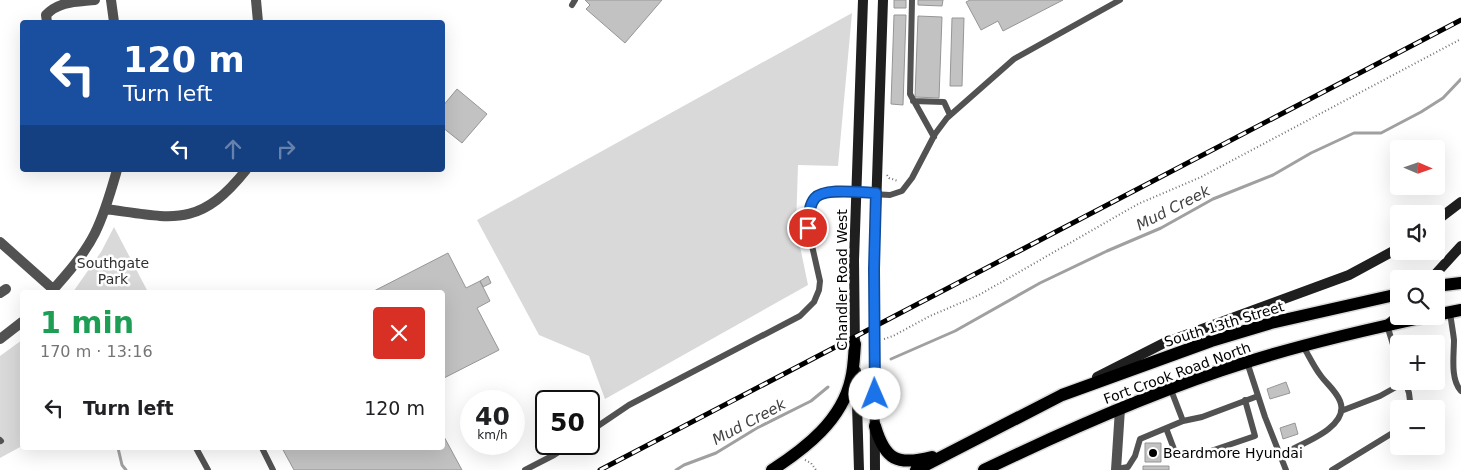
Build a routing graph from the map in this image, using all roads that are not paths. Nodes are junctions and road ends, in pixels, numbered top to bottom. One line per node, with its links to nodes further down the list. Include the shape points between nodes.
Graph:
1 (95, 0): 8 (street, via 66,2 51,10 46,15)
2 (111, 0): 9 (street)
3 (256, 0): 10 (street)
4 (863, 0): 16 (main road, Chandler Road West)
5 (883, 0): 17 (main road)
6 (912, 0): 11 (lane, via 910,94)
7 (1120, 0): 12 (lane, via 1014,58)
8 (47, 20)
9 (114, 20)
10 (258, 20)
11 (914, 101): 12 (lane, via 944,102); 13 (lane)
12 (950, 115): 13 (lane)
13 (934, 137): 17 (lane, via 902,191 890,195)
14 (116, 172): 19 (street)
15 (244, 172): 19 (street, via 231,189 192,215 166,218)
16 (856, 192): 17 (lane); 38 (main road, Chandler Road West); 51 (lane, via 822,194 814,198 809,210 808,228 820,281 819,290 814,302 800,316 629,405)
17 (876, 193): 52 (main road)
18 (1461, 202): 20 (main road)
19 (105, 209): 28 (street, via 94,234 70,271)
20 (1445, 215)
21 (0, 242): 27 (street)
22 (1461, 246): 24 (main road)
23 (1390, 253): 45 (main road, via 1349,275 1164,343)
24 (1439, 270)
25 (1461, 283): 26 (main road)
26 (1445, 285)
27 (51, 290)
28 (53, 290)
29 (1390, 296): 45 (main road, South 13th Street, via 1211,341)
30 (1456, 311): 39 (lane)
31 (1390, 322): 34 (main road)
32 (20, 324): 36 (street)
33 (1390, 324): 34 (main road)
34 (1387, 325): 35 (lane); 40 (main road, Fort Crook Road North)
35 (1390, 335)
36 (0, 339)
37 (1461, 343): 39 (lane)
38 (855, 344): 63 (main road, via 852,378 842,405 822,431); 64 (main road, Chandler Road West)
39 (1454, 344): 44 (lane, via 1456,380)
40 (1303, 346): 41 (main road, Fort Crook Road North); 49 (lane, via 1337,395)
41 (1248, 362): 42 (main road, Fort Crook Road North); 46 (lane)
42 (1171, 390): 48 (main road, Fort Crook Road North); 50 (lane)
43 (1391, 390): 49 (lane)
44 (1461, 390)
45 (1062, 395): 57 (main road)
46 (1258, 396): 47 (lane); 59 (lane)
47 (1245, 400): 50 (lane); 53 (lane, via 1255,436 1202,454 1177,457)
48 (1120, 409): 67 (main road, Fort Crook Road North); 68 (street)
49 (1342, 411): 59 (lane, via 1333,426)
50 (1183, 421): 53 (lane)
51 (600, 425)
52 (875, 426): 57 (main road, via 884,450 898,460 917,460); 65 (main road)
53 (1166, 428): 68 (lane, via 1140,440 1128,467)
54 (1390, 435): 70 (lane)
55 (197, 450): 60 (lane)
56 (263, 450): 61 (lane)
57 (951, 451): 66 (main road)
58 (554, 455): 62 (lane)
59 (1280, 455): 69 (lane)
60 (208, 470)
61 (273, 470)
62 (525, 470)
63 (772, 470)
64 (859, 470)
65 (875, 470)
66 (916, 470)
67 (984, 470)
68 (1116, 470)
69 (1286, 470)
70 (1332, 470)

